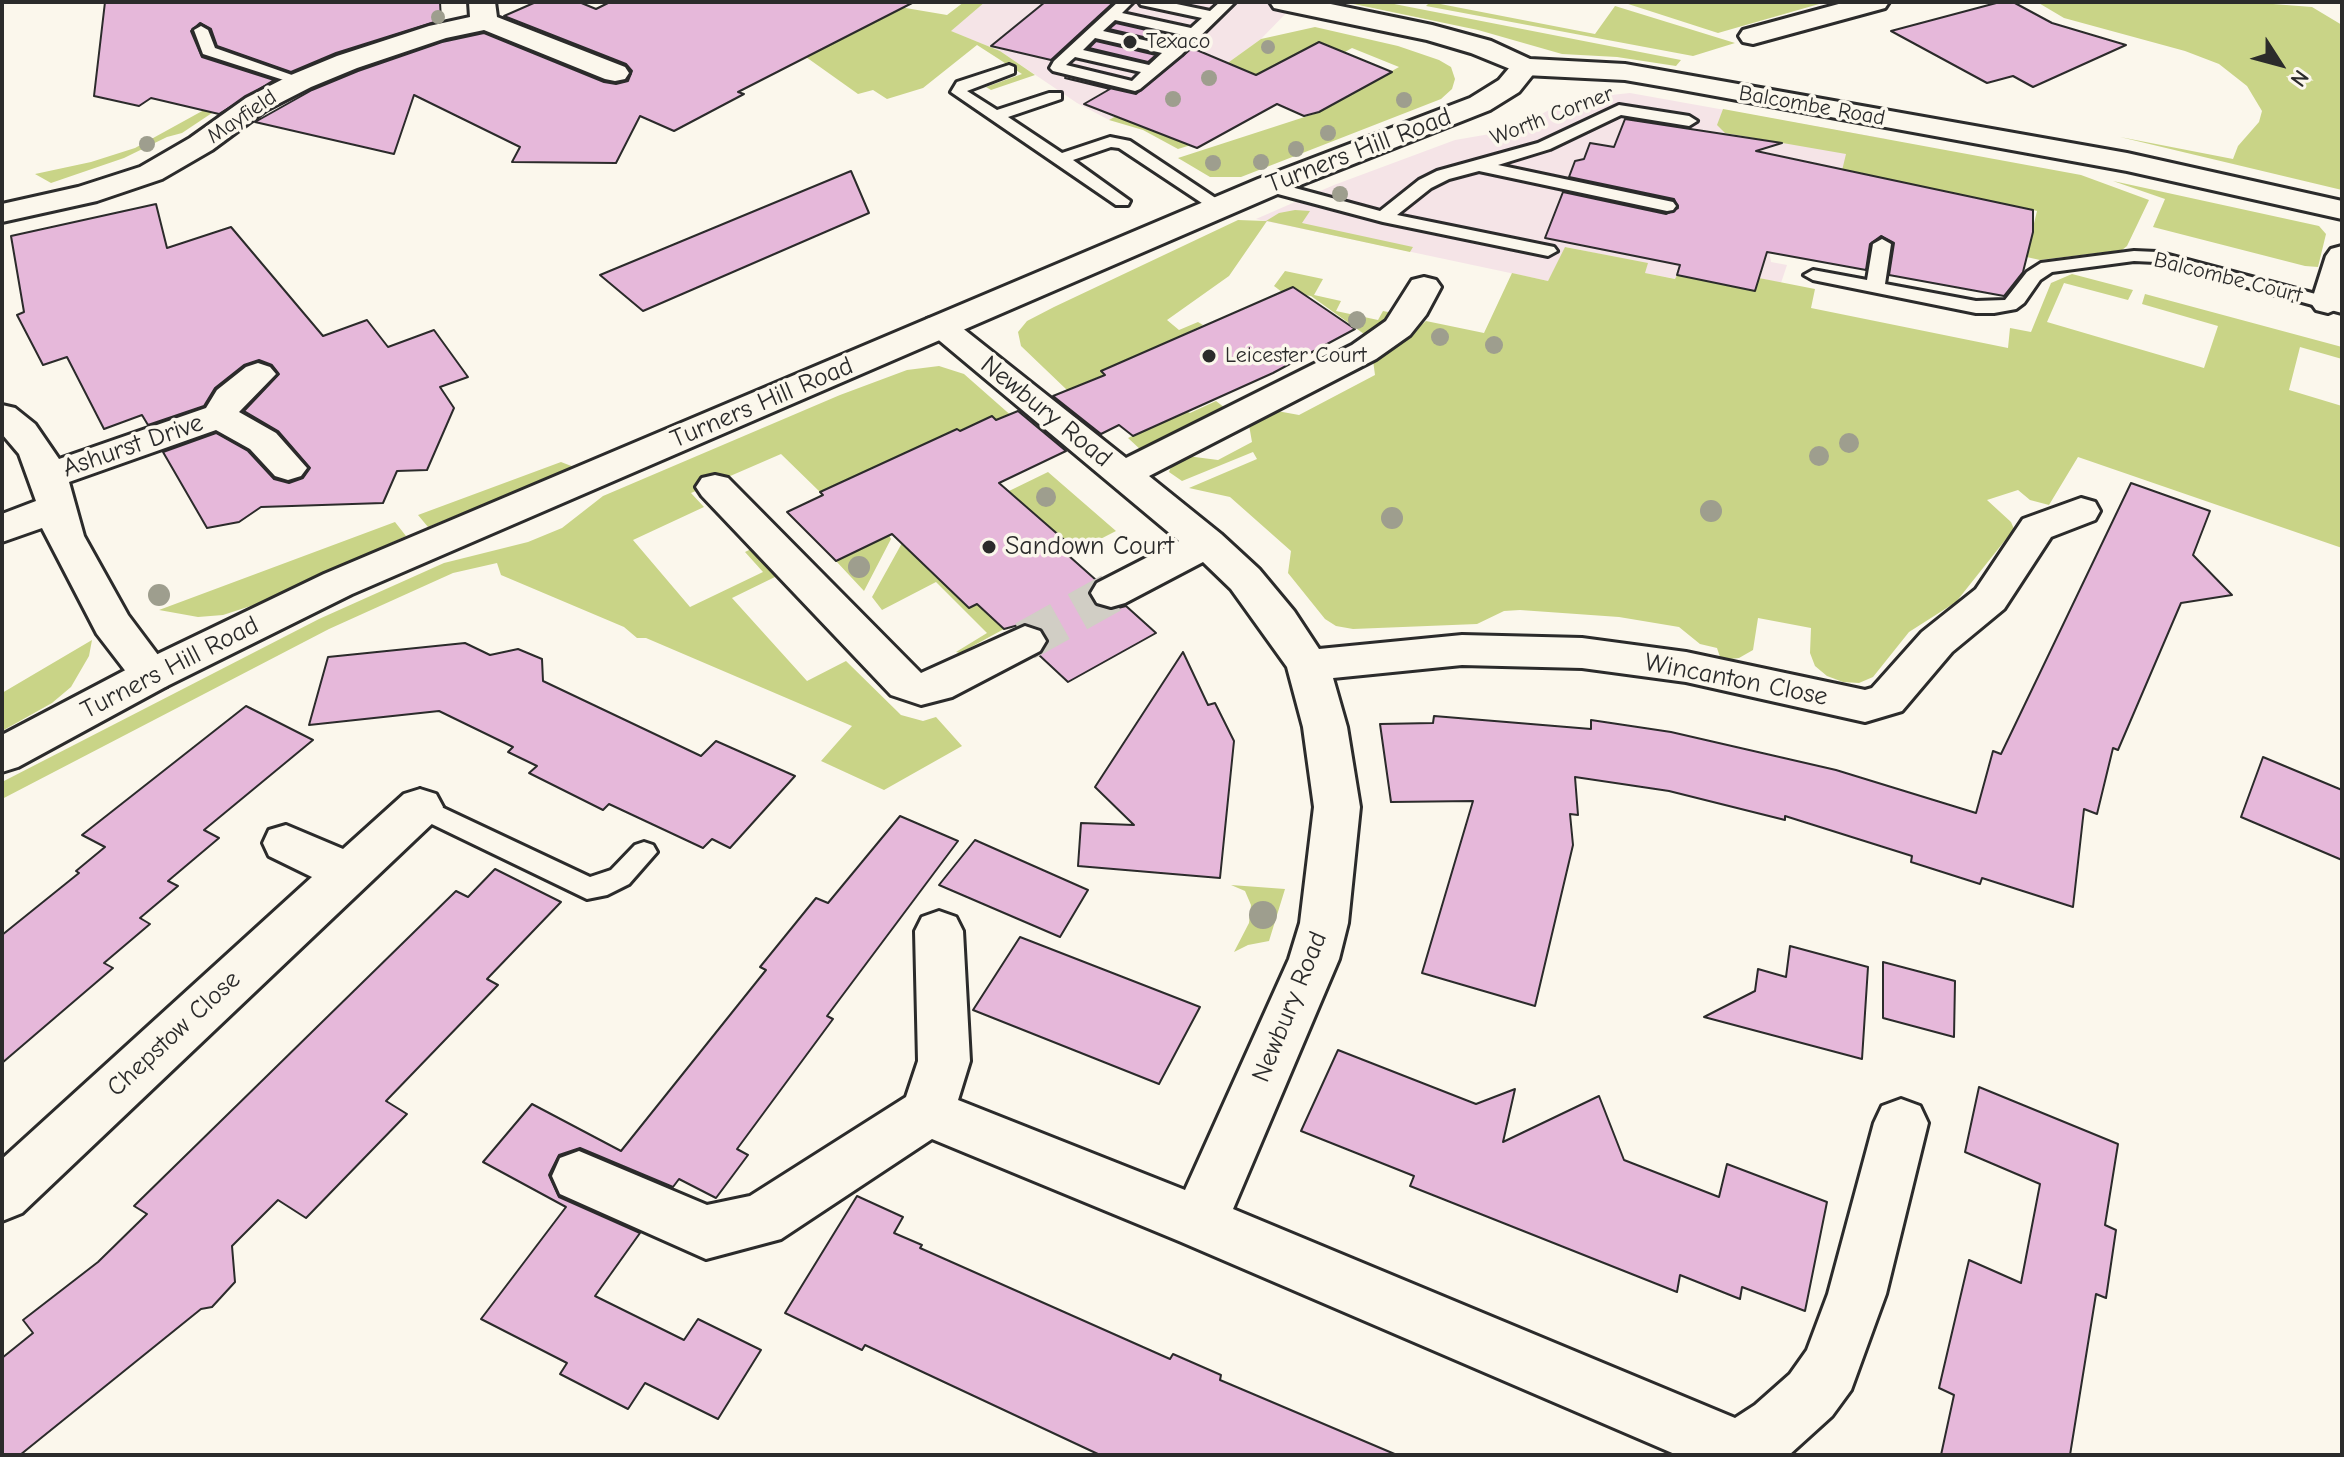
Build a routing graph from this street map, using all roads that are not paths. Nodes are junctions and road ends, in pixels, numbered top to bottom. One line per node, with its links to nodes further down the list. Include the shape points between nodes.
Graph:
1 (1126, 2): 7 (lane)
2 (1146, 2): 8 (lane)
3 (1228, 2): 8 (lane)
4 (1283, 2): 16 (street, Balcombe Road, via 1432,33)
5 (1876, 2): 9 (street)
6 (483, 12): 18 (street, Mayfield, via 506,28); 19 (street, Mayfield)
7 (1111, 15): 11 (lane); 12 (lane)
8 (1213, 16): 12 (lane)
9 (1824, 17): 13 (street); 14 (street)
10 (201, 30): 19 (lane, via 208,51)
11 (1092, 33): 15 (lane); 15 (lane, via 1072,52 1155,71)
12 (1195, 33): 15 (lane)
13 (1753, 36)
14 (1859, 37)
15 (1176, 52)
16 (1525, 67): 25 (street, Turners Hill Road, via 1509,86 1480,104); 29 (street, Balcombe Road, via 1625,72 1677,81 2127,162)
17 (1009, 70): 21 (lane, via 959,88)
18 (615, 73)
19 (301, 81): 30 (street, Mayfield, via 151,173)
20 (1055, 96): 21 (lane)
21 (996, 116): 23 (lane)
22 (1689, 121): 24 (lane, Worth Corner, via 1619,110 1544,146)
23 (1060, 159): 26 (lane); 28 (lane, via 1110,142 1124,144)
24 (1479, 166): 27 (lane, Worth Corner); 31 (lane, Worth Corner, via 1425,184)
25 (1269, 186): 28 (street, Turners Hill Road); 31 (lane)
26 (1122, 201)
27 (1667, 206)
28 (1220, 207): 39 (street, Turners Hill Road)
29 (2342, 210)
30 (2, 213)
31 (1383, 217): 33 (lane)
32 (1882, 244): 37 (lane)
33 (1548, 251)
34 (2342, 256): 38 (street, Balcombe Court)
35 (1813, 275): 37 (lane, Balcombe Court)
36 (1424, 287): 44 (street, via 1398,328 1364,352)
37 (1875, 287): 38 (lane, Balcombe Court, via 1994,307 2018,299 2033,276 2047,267 2134,256 2184,263)
38 (2335, 305)
39 (939, 326): 44 (street, Newbury Road); 53 (street, Turners Hill Road, via 338,584)
40 (258, 374): 42 (street, Ashurst Drive, via 230,398)
41 (2, 416): 46 (street, Ashurst Drive, via 37,452)
42 (219, 416): 43 (street, Ashurst Drive, via 263,441); 46 (street, Ashurst Drive)
43 (288, 468)
44 (1124, 474): 49 (street, Newbury Road)
45 (715, 487): 51 (street, via 906,684 921,689 937,686)
46 (51, 492): 48 (street, Ashurst Drive); 53 (street, Ashurst Drive, via 64,536 112,624)
47 (2081, 511): 52 (street, Wincanton Close, via 2037,528 1990,599 1937,642 1887,700 1865,706 1686,667 1582,653 1462,650)
48 (2, 529)
49 (1207, 543): 50 (street); 52 (street, Newbury Road, via 1245,579)
50 (1111, 593)
51 (1025, 641)
52 (1308, 665): 64 (street, Newbury Road, via 1325,727 1337,807 1324,923 1314,959)
53 (152, 675): 54 (street, Turners Hill Road)
54 (2, 755)
55 (420, 807): 57 (lane, via 587,888 620,877); 58 (street, Chepstow Close)
56 (286, 843): 58 (street)
57 (644, 852)
58 (346, 872): 63 (street, Chepstow Close)
59 (939, 931): 60 (street, via 944,1061)
60 (928, 1112): 62 (street, via 761,1220 706,1232); 64 (street)
61 (1901, 1123): 65 (street, via 1857,1294 1830,1369 1777,1427)
62 (579, 1176)
63 (2, 1195)
64 (1199, 1222): 65 (street)
65 (1740, 1453)

